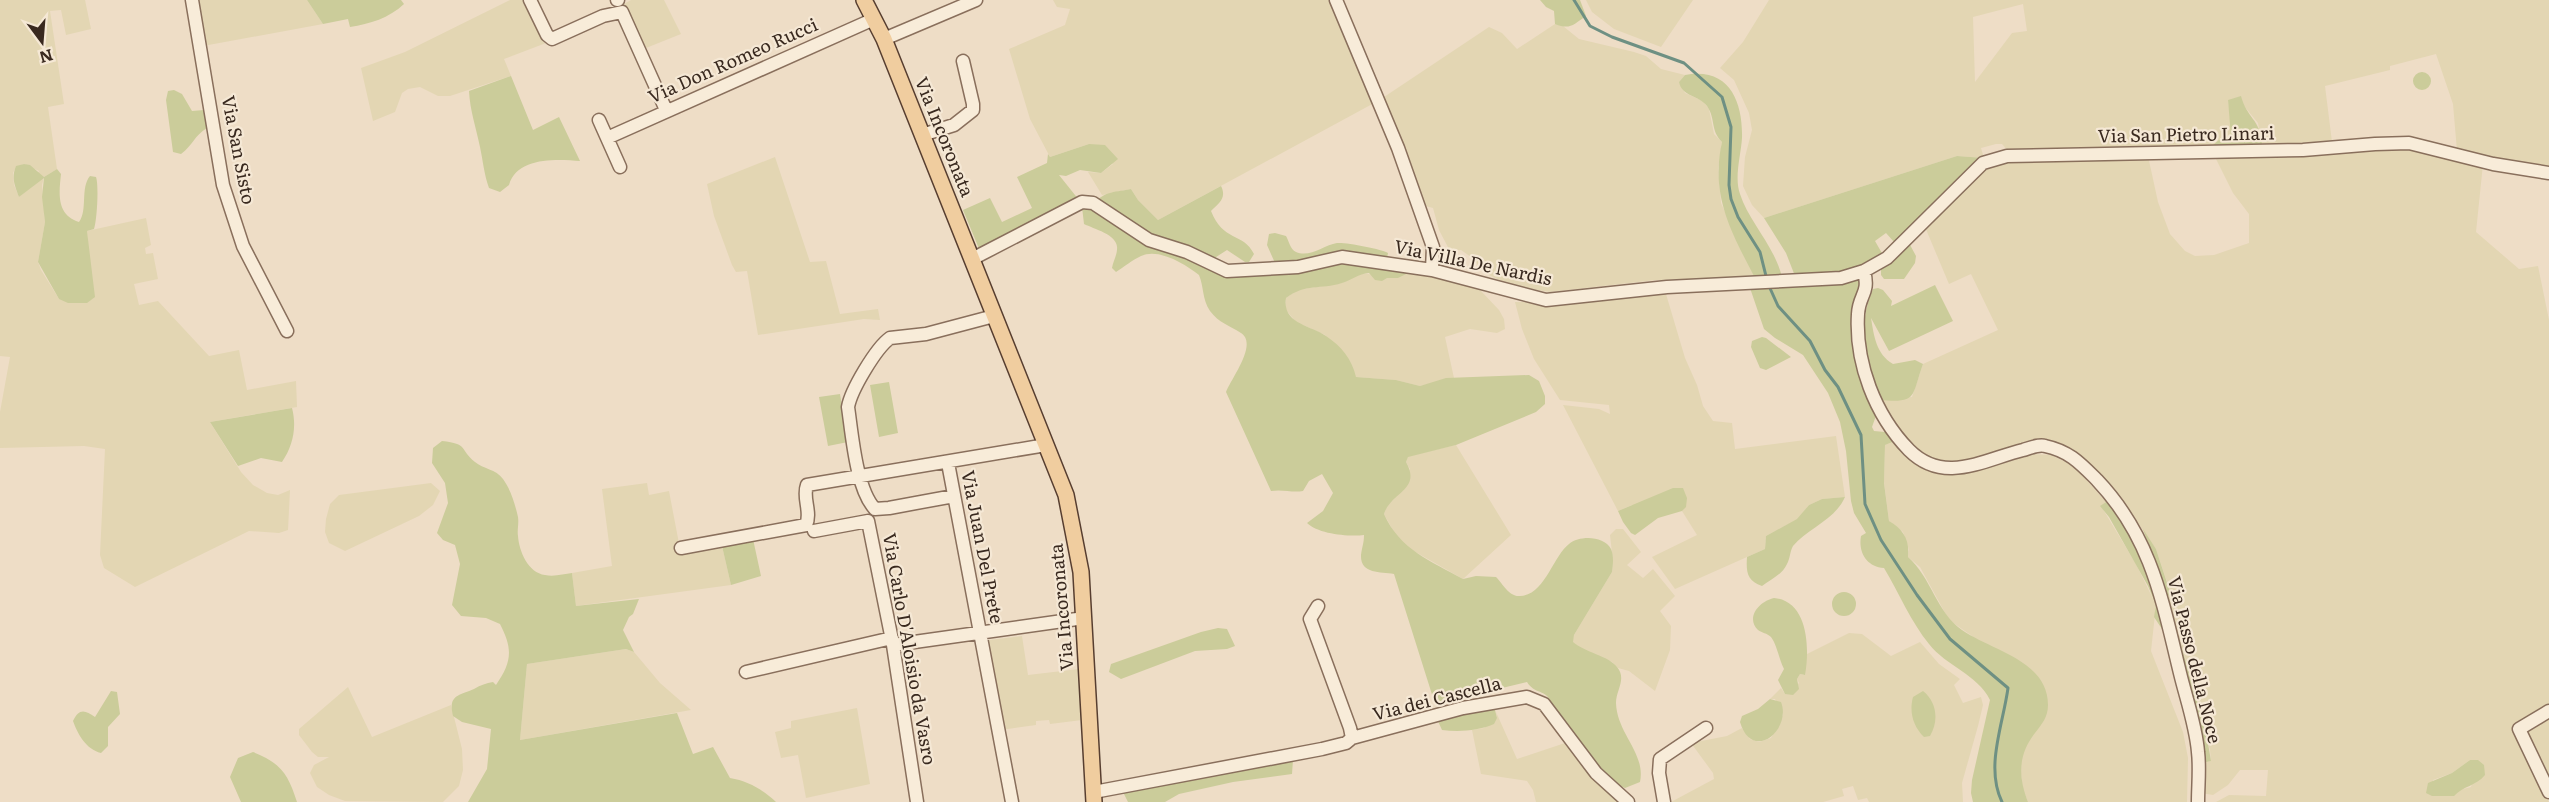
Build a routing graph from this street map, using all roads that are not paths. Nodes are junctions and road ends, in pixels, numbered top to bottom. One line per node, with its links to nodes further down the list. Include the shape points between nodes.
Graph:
1 (192, 0): 20 (street, Via San Sisto, via 223,185 243,246)
2 (530, 0): 9 (street, via 552,39 603,16 622,12)
3 (864, 0): 6 (main road, Via Incoronata)
4 (976, 0): 7 (street)
5 (1336, 0): 16 (street, via 1398,148 1433,247)
6 (874, 19): 7 (main road, Via Incoronata); 9 (street, Via Don Romeo Rucci)
7 (884, 39): 11 (main road, Via Incoronata)
8 (963, 62): 11 (street, via 973,110 954,125)
9 (666, 110): 12 (street, Via Don Romeo Rucci)
10 (599, 120): 12 (street)
11 (922, 135): 15 (main road, Via Incoronata)
12 (607, 138): 13 (street)
13 (620, 167)
14 (2549, 173): 17 (street, Via San Pietro Linari, via 2409,143 2304,150 2007,156 1983,164 1887,258)
15 (972, 259): 16 (street, Via Villa De Nardis, via 1082,202 1093,203 1149,240 1227,271 1298,267 1342,257); 19 (main road, Via Incoronata)
16 (1432, 270): 18 (street, Via Villa De Nardis, via 1546,300 1667,287)
17 (1864, 271): 18 (street, Via San Pietro Linari, via 1841,278); 41 (street, Via Passo della Noce, via 1868,284 1858,310 1861,362 1879,409 1917,457 1931,466 1956,469 2043,445 2074,457 2118,502 2153,568 2168,620 2198,751)
18 (1782, 281)
19 (994, 316): 21 (main road, Via Incoronata); 23 (street, via 885,341 850,396)
20 (287, 331)
21 (1046, 445): 22 (street); 28 (main road, Via Incoronata, via 1066,495 1078,550)
22 (948, 463): 23 (street, Via Juan Del Prete); 24 (street, Via Juan Del Prete)
23 (860, 476): 24 (street, via 867,501 875,508); 26 (street, Via Juan Del Prete, via 807,485 806,525)
24 (954, 496): 29 (street, Via Juan Del Prete)
25 (814, 531): 30 (street, Via Carlo D'Aloisio da Vasro, via 868,521)
26 (681, 548)
27 (1318, 606): 34 (street, Via dei Cascella, via 1310,618)
28 (1084, 618): 29 (street); 36 (main road, Via Incoronata)
29 (979, 632): 30 (street); 38 (street, Via Juan Del Prete)
30 (892, 642): 31 (street); 37 (street, Via Carlo D'Aloisio da Vasro)
31 (746, 672)
32 (2549, 711): 35 (street, via 2519,729)
33 (1706, 728): 40 (street, via 1660,759)
34 (1352, 738): 36 (street, Via dei Cascella, via 1322,748); 39 (street, Via dei Cascella, via 1462,708 1527,697 1544,704 1596,773)
35 (2549, 792)
36 (1094, 797)
37 (917, 802)
38 (1012, 802)
39 (1628, 802)
40 (1664, 802)
41 (2198, 802)

